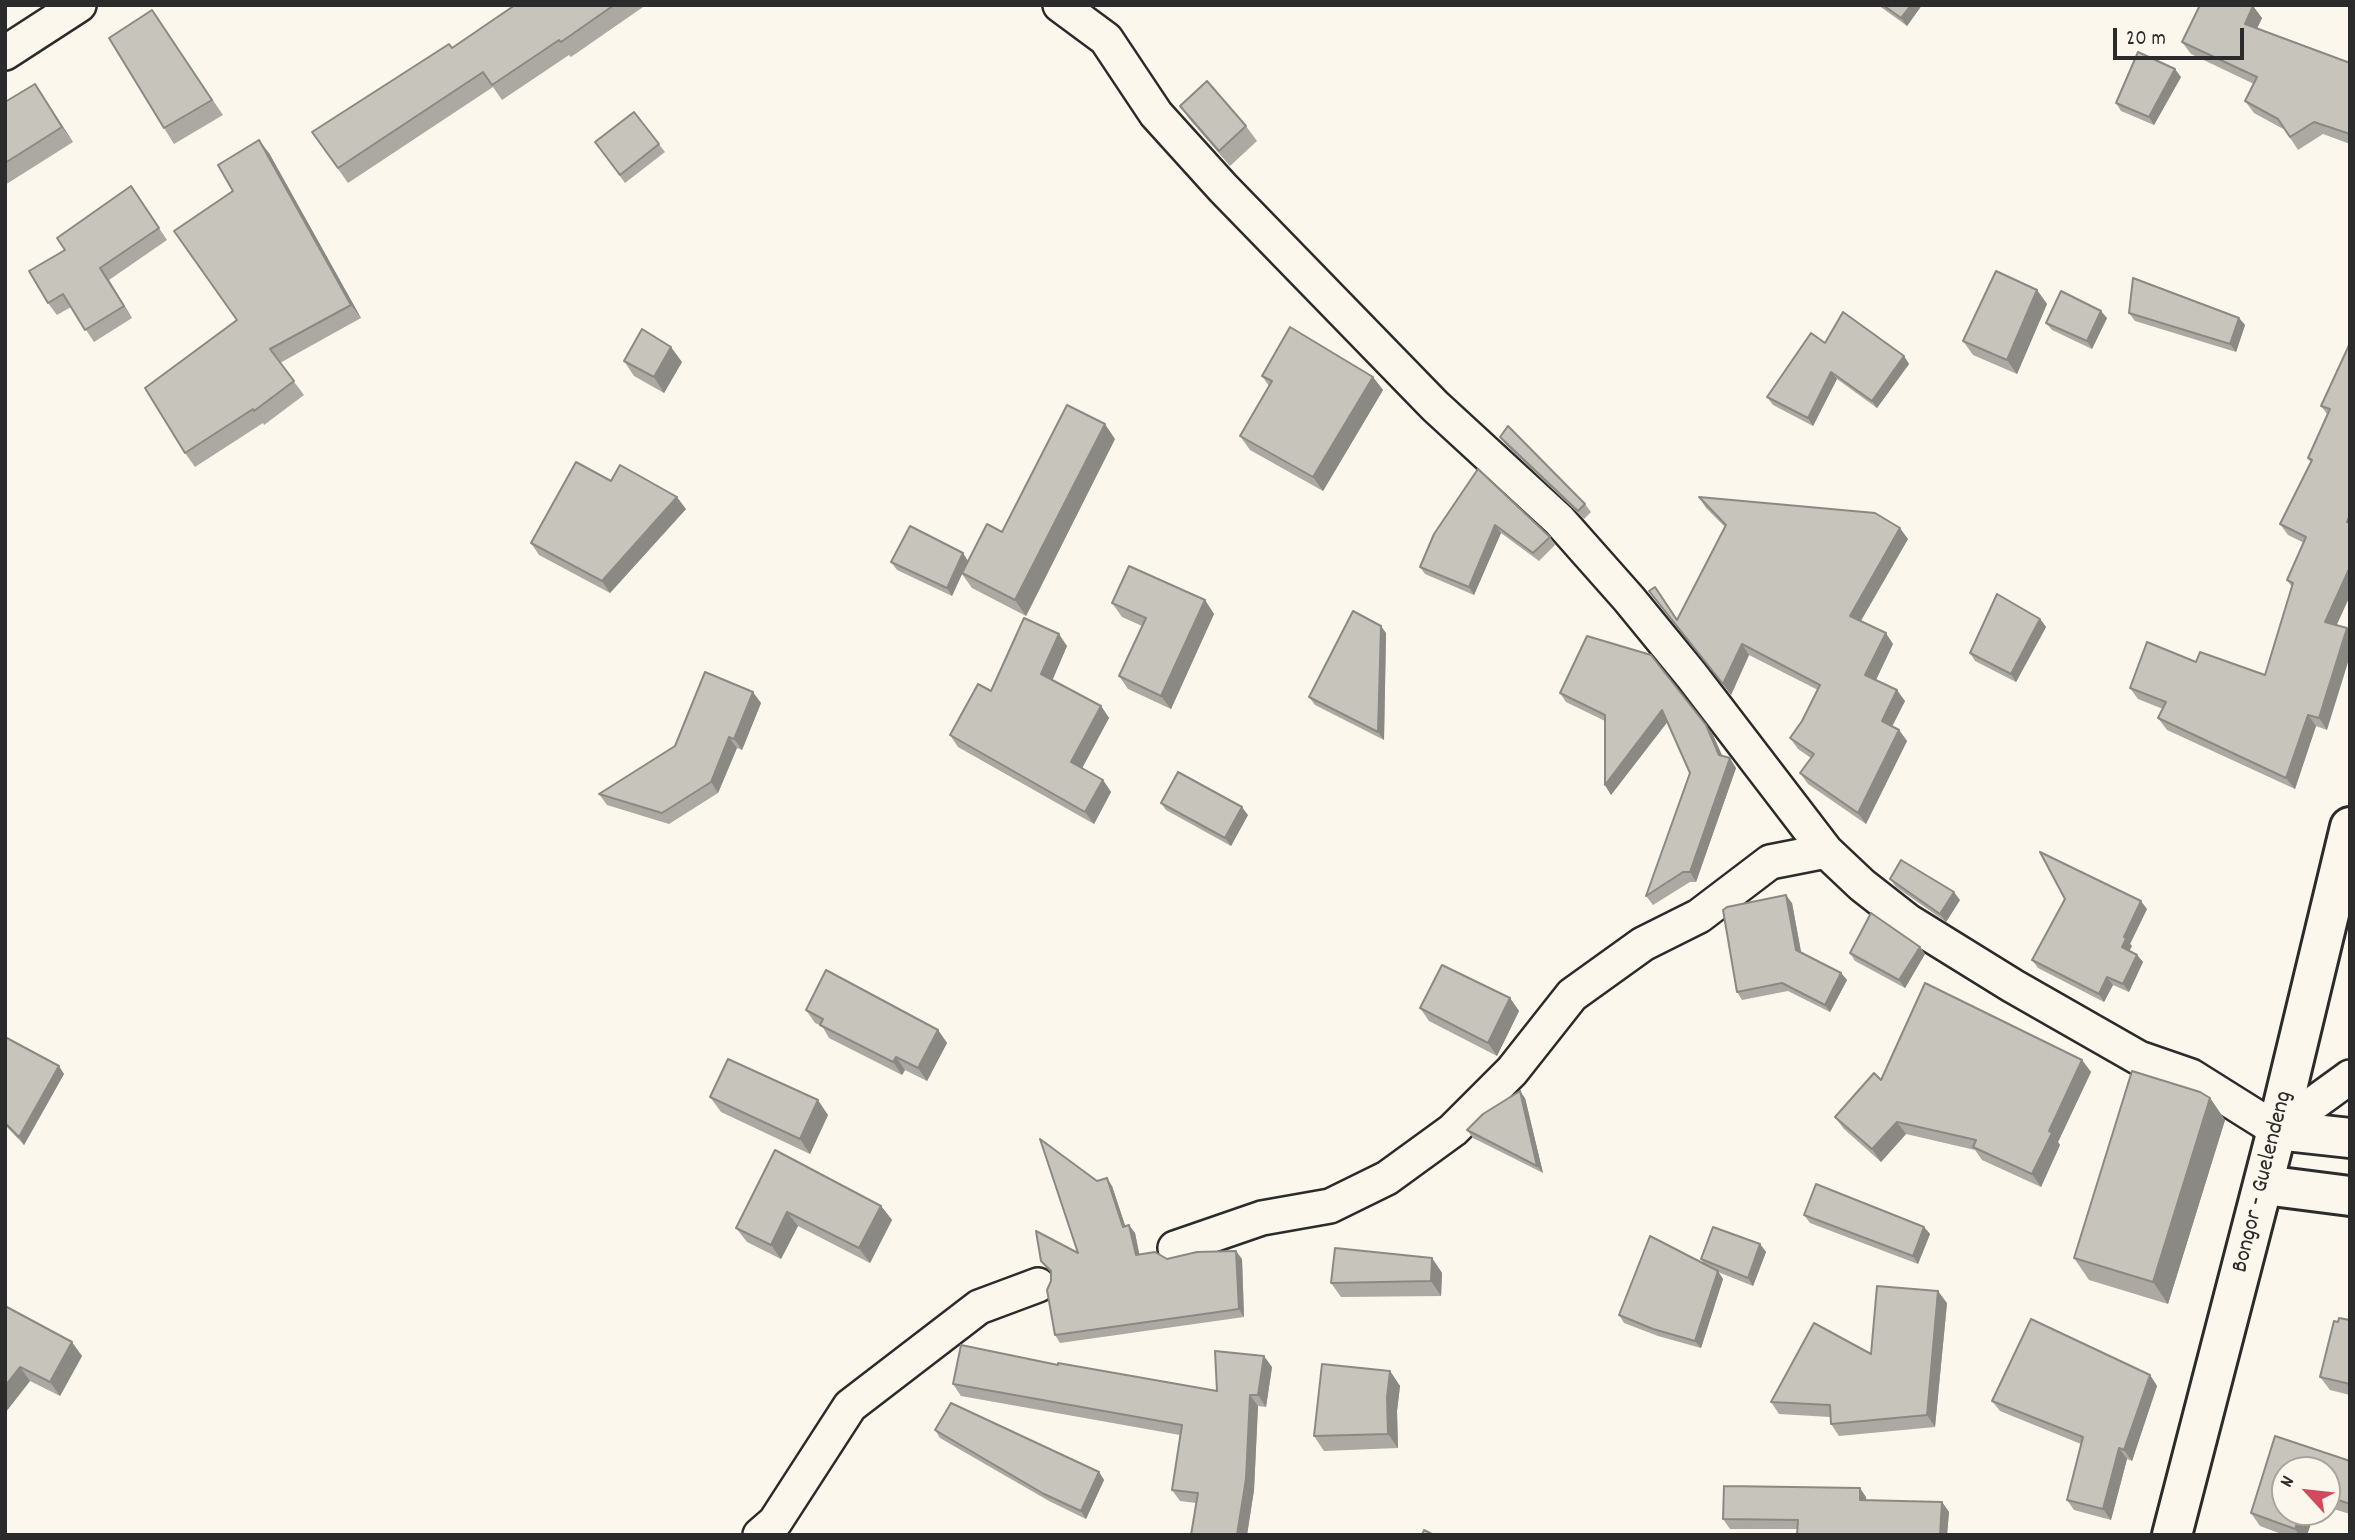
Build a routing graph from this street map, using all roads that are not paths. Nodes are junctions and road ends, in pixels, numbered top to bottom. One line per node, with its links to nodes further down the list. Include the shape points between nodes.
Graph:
1 (79, 5): 3 (street)
2 (1060, 5): 5 (street, via 1106,39 1156,114 1223,188 1435,406 1559,520 1692,676)
3 (5, 53)
4 (2350, 827): 7 (main road, Bongor - Guelendeng)
5 (1826, 851): 7 (street, via 1920,928 2013,986 2139,1058 2191,1076); 11 (street, via 1770,862 1699,916 1643,944 1572,995 1512,1071 1453,1130 1387,1178 1330,1206 1262,1218)
6 (2350, 1077): 7 (street)
7 (2277, 1130): 8 (main road); 9 (main road, Bongor - Guelendeng)
8 (2350, 1138)
9 (2264, 1185): 10 (main road); 14 (main road, Bongor - Guelendeng)
10 (2350, 1196)
11 (1175, 1248)
12 (1038, 1285): 13 (street, via 979,1307 850,1406 775,1522)
13 (760, 1535)
14 (2172, 1535)

